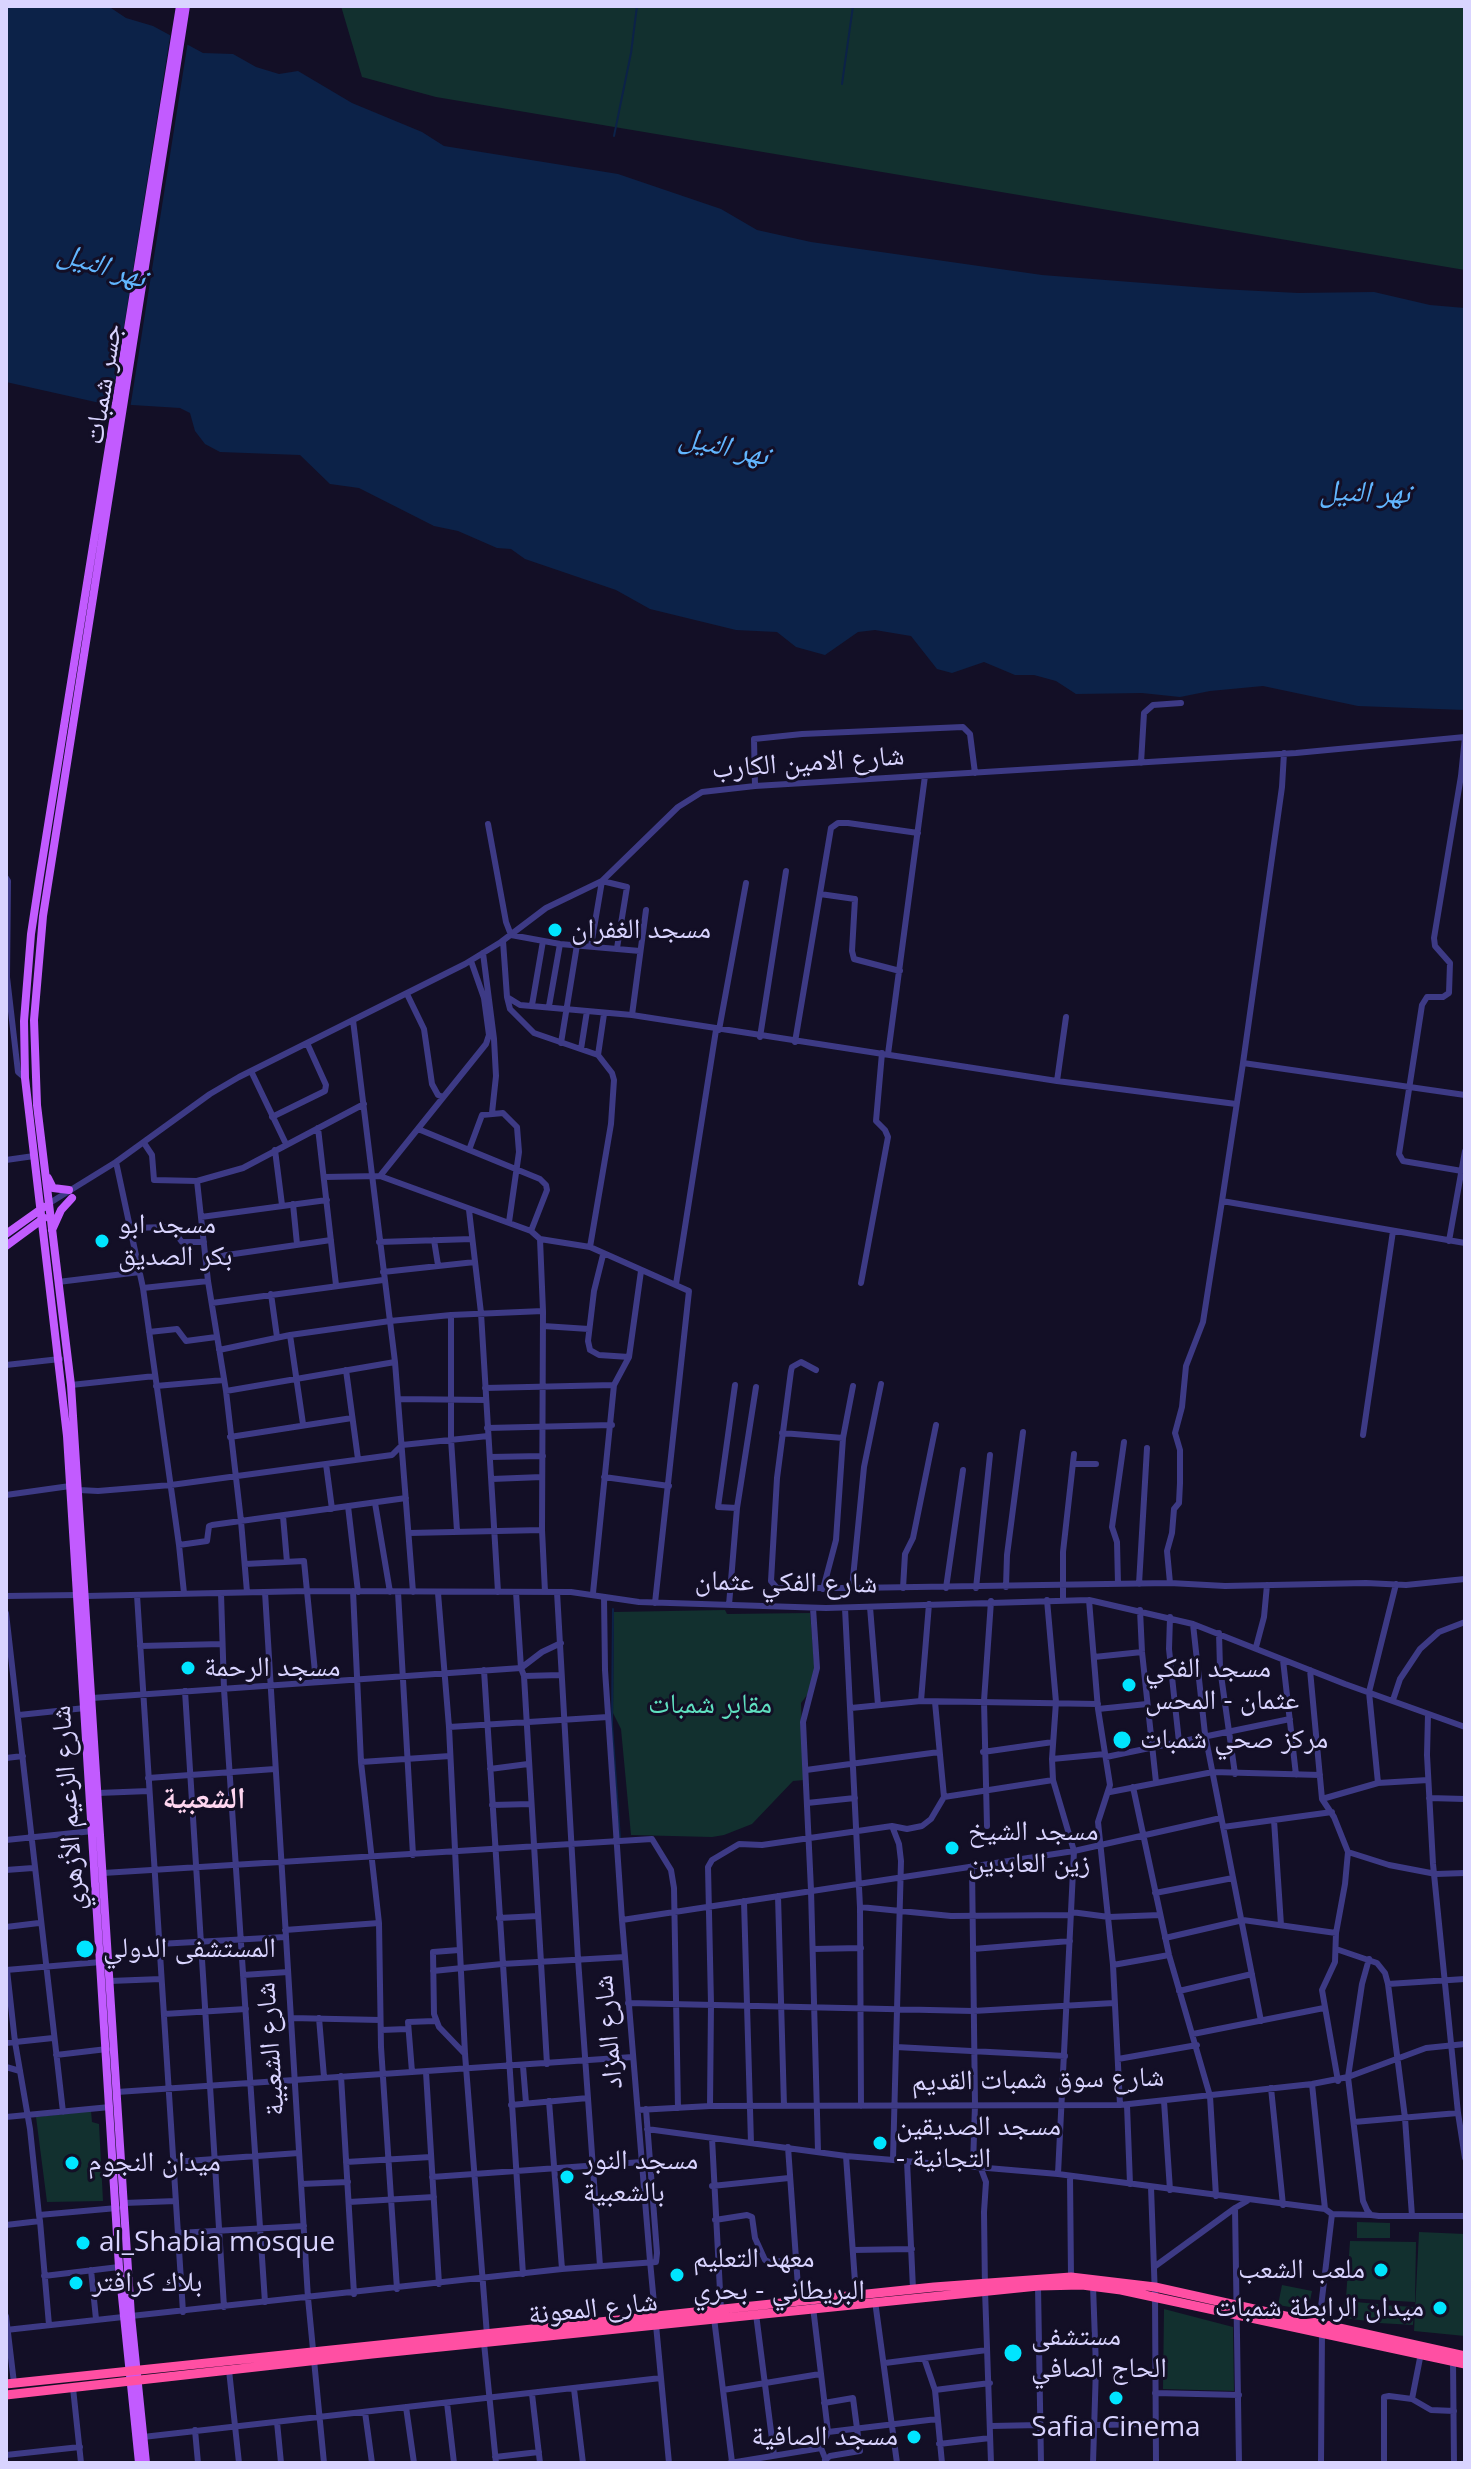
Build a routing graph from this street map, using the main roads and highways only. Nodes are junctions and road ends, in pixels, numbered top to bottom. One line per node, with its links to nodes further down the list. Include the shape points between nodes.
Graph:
1 (183, 6): 2 (main road, جسر شمبات)
2 (76, 672): 3 (main road, شارع الزعيم الأزهري, via 36,985 34,1071); 4 (main road, شارع الزعيم الأزهري, via 31,934 24,1021)
3 (44, 1166): 5 (main road, شارع الزعيم الأزهري); 8 (main road, via 53,1188 70,1194)
4 (39, 1196): 5 (main road, شارع الزعيم الأزهري); 6 (main road)
5 (44, 1206): 6 (main road); 7 (main road, شارع الزعيم الأزهري)
6 (32, 1216): 10 (main road)
7 (45, 1217): 8 (main road, شارع الزعيم الأزهري); 9 (main road); 11 (main road, شارع الزعيم الأزهري)
8 (51, 1231): 13 (main road, شارع الزعيم الأزهري, via 71,1385)
9 (24, 1232): 11 (main road, via 35,1228); 12 (main road)
10 (6, 1234)
11 (43, 1240): 13 (main road, شارع الزعيم الأزهري)
12 (6, 1246)
13 (74, 1488): 14 (main road, شارع الزعيم الأزهري)
14 (82, 1595): 15 (main road, شارع الزعيم الأزهري, via 117,2092); 15 (main road, شارع الزعيم الأزهري, via 85,1708)
15 (120, 2205): 19 (main road, شارع الزعيم الأزهري); 19 (main road, شارع الزعيم الأزهري, via 119,2267)
16 (985, 2286): 17 (highway, شارع المعونة); 17 (highway, شارع المعونة, via 1071,2277); 18 (highway, شارع المعونة, via 913,2289); 18 (highway, شارع المعونة, via 756,2314)
17 (1155, 2292): 20 (highway, شارع المعونة)
18 (717, 2314): 21 (highway, شارع المعونة)
19 (127, 2317): 24 (main road, شارع الزعيم الأزهري)
20 (1320, 2328): 22 (highway, شارع المعونة); 23 (highway, شارع المعونة)
21 (314, 2356): 24 (highway, شارع المعونة); 24 (highway, شارع المعونة, via 229,2370)
22 (1465, 2356)
23 (1465, 2364)
24 (133, 2376): 25 (highway, شارع المعونة); 26 (highway, شارع المعونة); 27 (main road, شارع الزعيم الأزهري); 28 (main road, شارع الزعيم الأزهري)
25 (10, 2384)
26 (6, 2395)
27 (139, 2463)
28 (146, 2463)

